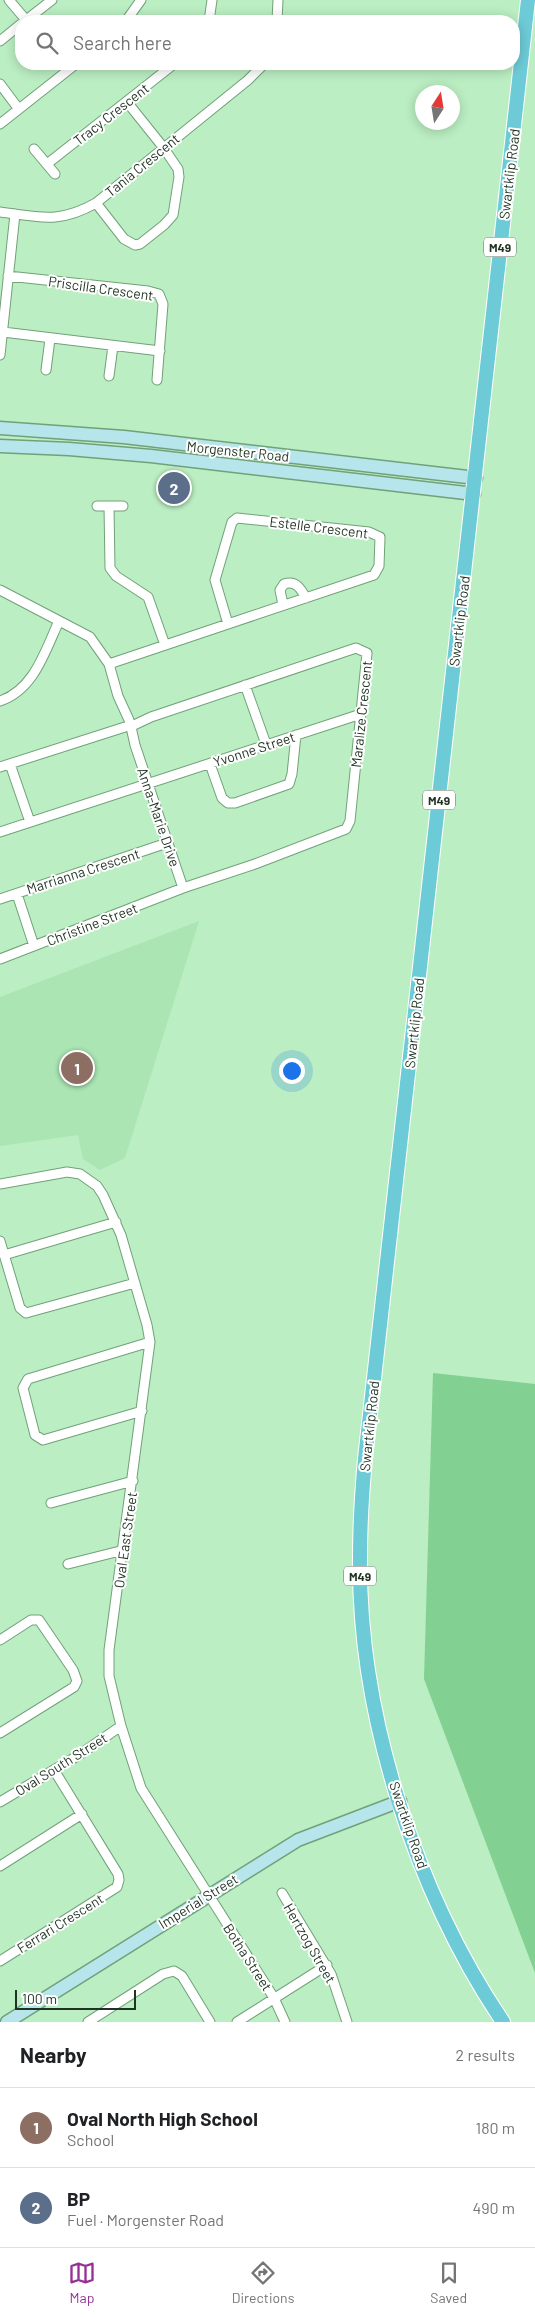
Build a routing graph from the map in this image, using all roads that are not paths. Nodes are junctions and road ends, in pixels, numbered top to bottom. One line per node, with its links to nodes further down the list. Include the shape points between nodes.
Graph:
1 (9, 0): 7 (street)
2 (52, 0): 8 (street)
3 (141, 0): 9 (street)
4 (212, 0): 10 (street)
5 (278, 0): 11 (street)
6 (528, 0): 39 (main road, Swartklip Road / M49)
7 (19, 15)
8 (33, 15)
9 (130, 15)
10 (211, 15)
11 (277, 15)
12 (15, 29): 13 (street)
13 (0, 41)
14 (68, 70): 19 (street)
15 (167, 70): 18 (street, Tracy Crescent)
16 (258, 70): 21 (street, Tania Crescent)
17 (0, 84): 19 (street)
18 (127, 102): 21 (street); 23 (street, Tracy Crescent)
19 (18, 108): 20 (street)
20 (0, 124)
21 (164, 148): 25 (street, Tania Crescent); 25 (street, via 178,169 179,177 174,210 164,225 140,244 130,245)
22 (34, 149): 23 (street)
23 (47, 164): 24 (street)
24 (55, 174)
25 (96, 203): 27 (street, Tania Crescent, via 63,218)
26 (0, 212): 27 (street, Tania Crescent)
27 (15, 214): 28 (street)
28 (8, 276): 29 (street); 32 (street, Priscilla Crescent, via 159,294 163,304)
29 (3, 332): 30 (street); 33 (street)
30 (50, 339): 31 (street); 34 (street)
31 (113, 346): 32 (street); 35 (street)
32 (160, 351): 36 (street)
33 (0, 355)
34 (46, 370)
35 (109, 376)
36 (157, 380)
37 (0, 428): 39 (main road, Morgenster Road, via 124,438)
38 (0, 446): 40 (main road, Morgenster Road, via 151,456)
39 (476, 478): 40 (main road, Swartklip Road / M49)
40 (474, 494): 84 (main road, Swartklip Road / M49, via 363,1485 360,1558 365,1640 377,1719)
41 (97, 506): 42 (street)
42 (109, 506): 43 (street); 49 (street, via 109,564 112,572 148,597)
43 (123, 506)
44 (1, 594): 47 (street, Anna-Marie Drive)
45 (306, 598): 46 (street, Estelle Crescent); 46 (street, via 297,585 291,582 284,584 280,590); 48 (street, Estelle Crescent, via 374,575 379,566 380,537 369,532 237,518 232,522 215,580)
46 (283, 605): 48 (street, Estelle Crescent)
47 (59, 621): 50 (street, Anna-Marie Drive, via 90,637); 52 (street, via 28,683 15,695)
48 (228, 624): 49 (street, Estelle Crescent)
49 (165, 646): 50 (street, Estelle Crescent)
50 (109, 664): 54 (street, Anna-Marie Drive)
51 (246, 685): 53 (street, Maralize Crescent, via 359,648 366,652 368,658); 54 (street, Maralize Crescent); 56 (street)
52 (0, 701)
53 (362, 714): 55 (street, Yvonne Street); 64 (street, Maralize Crescent, via 350,821 346,828)
54 (128, 724): 57 (street, Maralize Crescent); 60 (street, Anna-Marie Drive)
55 (296, 735): 56 (street, Yvonne Street); 58 (street, via 289,784 235,804 222,798)
56 (266, 744): 58 (street, Yvonne Street)
57 (10, 764): 59 (street, Maralize Crescent); 61 (street)
58 (210, 764): 60 (street, Yvonne Street)
59 (0, 767)
60 (147, 783): 61 (street); 63 (street, Anna-Marie Drive)
61 (30, 822): 62 (street)
62 (0, 832)
63 (166, 843): 64 (street, Anna-Marie Drive); 65 (street, Marrianna Crescent)
64 (183, 888): 67 (street, Christine Street)
65 (17, 894): 66 (street, Marrianna Crescent); 67 (street)
66 (0, 899)
67 (34, 946): 68 (street, Christine Street)
68 (0, 960)
69 (0, 1184): 70 (street, Oval East Street, via 66,1172 87,1178 104,1194)
70 (116, 1222): 72 (street); 73 (street, Oval East Street)
71 (0, 1241): 72 (street)
72 (4, 1254): 73 (street, via 20,1308 26,1313)
73 (135, 1283): 74 (street, Oval East Street)
74 (150, 1342): 75 (street, Oval East Street); 75 (street, via 28,1379 23,1388 35,1435 42,1440)
75 (142, 1411): 76 (street, Oval East Street)
76 (134, 1481): 77 (street); 78 (street, Oval East Street)
77 (51, 1503)
78 (124, 1550): 79 (street); 81 (street, Oval East Street, via 108,1669)
79 (68, 1564)
80 (0, 1640): 82 (street, via 31,1620 39,1620 77,1681 74,1687)
81 (121, 1726): 83 (street, Oval South Street); 89 (street, Oval East Street, via 141,1788)
82 (0, 1733)
83 (54, 1770): 85 (street, Oval South Street); 86 (street)
84 (400, 1801): 89 (main road, Imperial Street, via 310,1834); 99 (main road, Swartklip Road / M49, via 442,1912 484,1995)
85 (0, 1802)
86 (82, 1814): 87 (street); 90 (street, Ferrari Crescent, via 118,1874 117,1887)
87 (0, 1866)
88 (282, 1893): 91 (street, Hertzog Street)
89 (209, 1894): 92 (street, Botha Street); 93 (main road, Imperial Street)
90 (0, 1961)
91 (327, 1965): 92 (street); 98 (street, Hertzog Street)
92 (274, 1998): 96 (street); 97 (street, Botha Street)
93 (7, 2022)
94 (88, 2022): 95 (street, via 164,1974 174,1971 182,1976)
95 (210, 2022)
96 (237, 2022)
97 (285, 2022)
98 (347, 2022)
99 (503, 2022)

